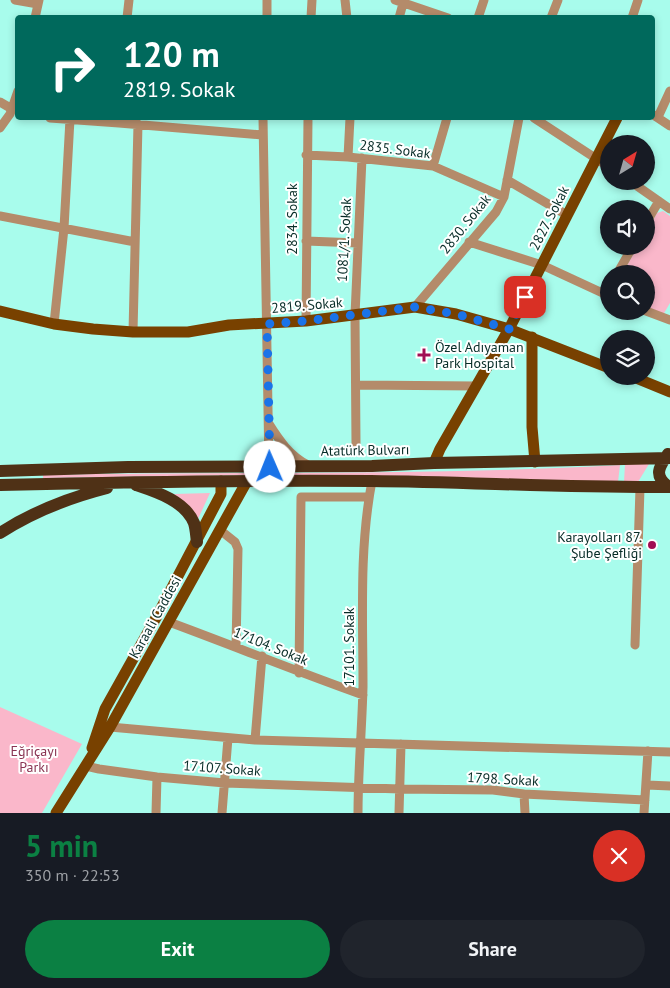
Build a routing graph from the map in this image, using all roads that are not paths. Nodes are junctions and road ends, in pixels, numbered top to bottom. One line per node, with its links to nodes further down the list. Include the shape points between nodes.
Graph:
1 (15, 0): 10 (street)
2 (129, 0): 12 (street)
3 (267, 0): 13 (street)
4 (312, 0): 14 (street)
5 (345, 0): 15 (street)
6 (484, 0): 18 (street)
7 (558, 0): 19 (street)
8 (638, 0): 20 (street)
9 (401, 1): 16 (street); 17 (street)
10 (38, 2): 11 (street)
11 (36, 15)
12 (127, 15)
13 (267, 15)
14 (311, 15)
15 (347, 15)
16 (399, 15)
17 (440, 15)
18 (479, 15)
19 (552, 15)
20 (633, 15)
21 (670, 91): 24 (street)
22 (0, 102): 23 (street)
23 (12, 115): 37 (street)
24 (655, 115): 36 (street)
25 (70, 120): 54 (street)
26 (120, 120): 35 (street)
27 (186, 120): 38 (street)
28 (263, 120): 39 (street)
29 (308, 120): 40 (street, 2834. Sokak)
30 (350, 120): 41 (street)
31 (446, 120): 45 (street)
32 (519, 120): 46 (street, 2830. Sokak)
33 (537, 120): 43 (street)
34 (616, 120): 43 (main road, 2827. Sokak)
35 (138, 124): 38 (street); 56 (street)
36 (670, 126)
37 (0, 128)
38 (186, 128): 39 (street)
39 (262, 135): 69 (street)
40 (306, 155): 41 (street, 2835. Sokak); 55 (street, 2834. Sokak)
41 (348, 157): 42 (street, 2835. Sokak)
42 (362, 158): 45 (street, 2835. Sokak); 58 (street, 1081/1. Sokak)
43 (596, 158): 44 (street); 52 (main road, 2827. Sokak)
44 (600, 161)
45 (433, 166): 48 (street, 2835. Sokak)
46 (508, 180): 48 (street, 2830. Sokak); 52 (street)
47 (644, 190): 49 (street)
48 (504, 197): 57 (street, 2830. Sokak, via 496,212)
49 (659, 200): 50 (street); 51 (street)
50 (655, 207)
51 (670, 209)
52 (567, 215): 59 (main road, 2827. Sokak)
53 (0, 216): 54 (street)
54 (64, 228): 56 (street); 68 (street)
55 (306, 241): 58 (street); 67 (street, 2834. Sokak)
56 (135, 242): 71 (street)
57 (469, 242): 59 (street); 61 (street, 2830. Sokak)
58 (358, 243): 65 (street, 1081/1. Sokak)
59 (542, 265): 60 (street); 70 (main road, 2827. Sokak)
60 (600, 290)
61 (415, 307): 65 (main road, 2819. Sokak); 70 (main road, 2819. Sokak, via 456,314)
62 (670, 309): 66 (street)
63 (0, 311): 68 (main road, 2819. Sokak)
64 (655, 314): 66 (street)
65 (355, 315): 67 (main road, 2819. Sokak); 74 (street, 1081/1. Sokak)
66 (667, 319)
67 (306, 321): 69 (main road, 2819. Sokak)
68 (54, 324): 71 (main road, 2819. Sokak)
69 (267, 324): 71 (main road, 2819. Sokak, via 229,325 188,332); 78 (street)
70 (509, 329): 72 (main road, 2819. Sokak); 76 (main road, 2827. Sokak)
71 (133, 332)
72 (532, 338): 73 (main road, 2819. Sokak); 81 (main road)
73 (600, 364)
74 (356, 385): 76 (street); 79 (street, 1081/1. Sokak)
75 (653, 385): 77 (main road)
76 (476, 386): 82 (main road, 2827. Sokak)
77 (670, 392)
78 (269, 423): 83 (street); 84 (street, via 287,450)
79 (356, 444)
80 (668, 456): 81 (highway, Atatürk Bulvarı); 91 (highway, via 658,470 659,477)
81 (535, 462): 82 (highway, Atatürk Bulvarı)
82 (434, 463): 84 (highway, Atatürk Bulvarı)
83 (270, 467): 84 (highway, Atatürk Bulvarı); 85 (highway, Atatürk Bulvarı)
84 (312, 467)
85 (0, 471)
86 (221, 481): 87 (highway); 89 (highway); 96 (main road, Karaali Caddesi, via 221,494)
87 (247, 481): 88 (highway); 94 (main road, Karaali Caddesi)
88 (372, 481): 92 (highway); 93 (street, 17101. Sokak)
89 (129, 482): 90 (highway); 95 (highway, via 51,505); 96 (highway, via 164,495 183,509 194,524)
90 (0, 485)
91 (669, 487): 92 (highway)
92 (640, 488): 98 (street)
93 (369, 497): 101 (street, via 301,497); 102 (street, 17101. Sokak, via 363,595)
94 (220, 530): 97 (main road, Karaali Caddesi); 99 (street, via 238,549)
95 (0, 533)
96 (197, 542): 110 (main road, Karaali Caddesi, via 105,709)
97 (169, 622): 99 (street, 17104. Sokak); 103 (main road, Karaali Caddesi)
98 (635, 645)
99 (236, 647): 100 (street, 17104. Sokak)
100 (262, 656): 101 (street, 17104. Sokak); 105 (street)
101 (299, 673): 102 (street, 17104. Sokak)
102 (363, 695): 106 (street, 17101. Sokak)
103 (110, 727): 104 (street); 110 (main road, Karaali Caddesi)
104 (228, 738): 105 (street); 112 (street)
105 (255, 740): 106 (street)
106 (360, 743): 107 (street); 115 (street, 17101. Sokak)
107 (401, 744): 108 (street); 116 (street)
108 (648, 751): 109 (street); 113 (street)
109 (670, 752)
110 (86, 766): 111 (street, 17107. Sokak); 119 (main road, Karaali Caddesi)
111 (157, 777): 112 (street, 17107. Sokak); 120 (street)
112 (225, 783): 115 (street, 17107. Sokak); 121 (street)
113 (647, 784): 114 (street); 118 (street)
114 (670, 786)
115 (358, 788): 116 (street, 1798. Sokak); 122 (street, 17101. Sokak)
116 (400, 789): 117 (street, 1798. Sokak, via 493,790); 123 (street)
117 (524, 794): 118 (street, 1798. Sokak); 124 (street)
118 (645, 800): 125 (street)
119 (56, 813)
120 (156, 813)
121 (222, 813)
122 (358, 813)
123 (399, 813)
124 (525, 813)
125 (644, 813)

